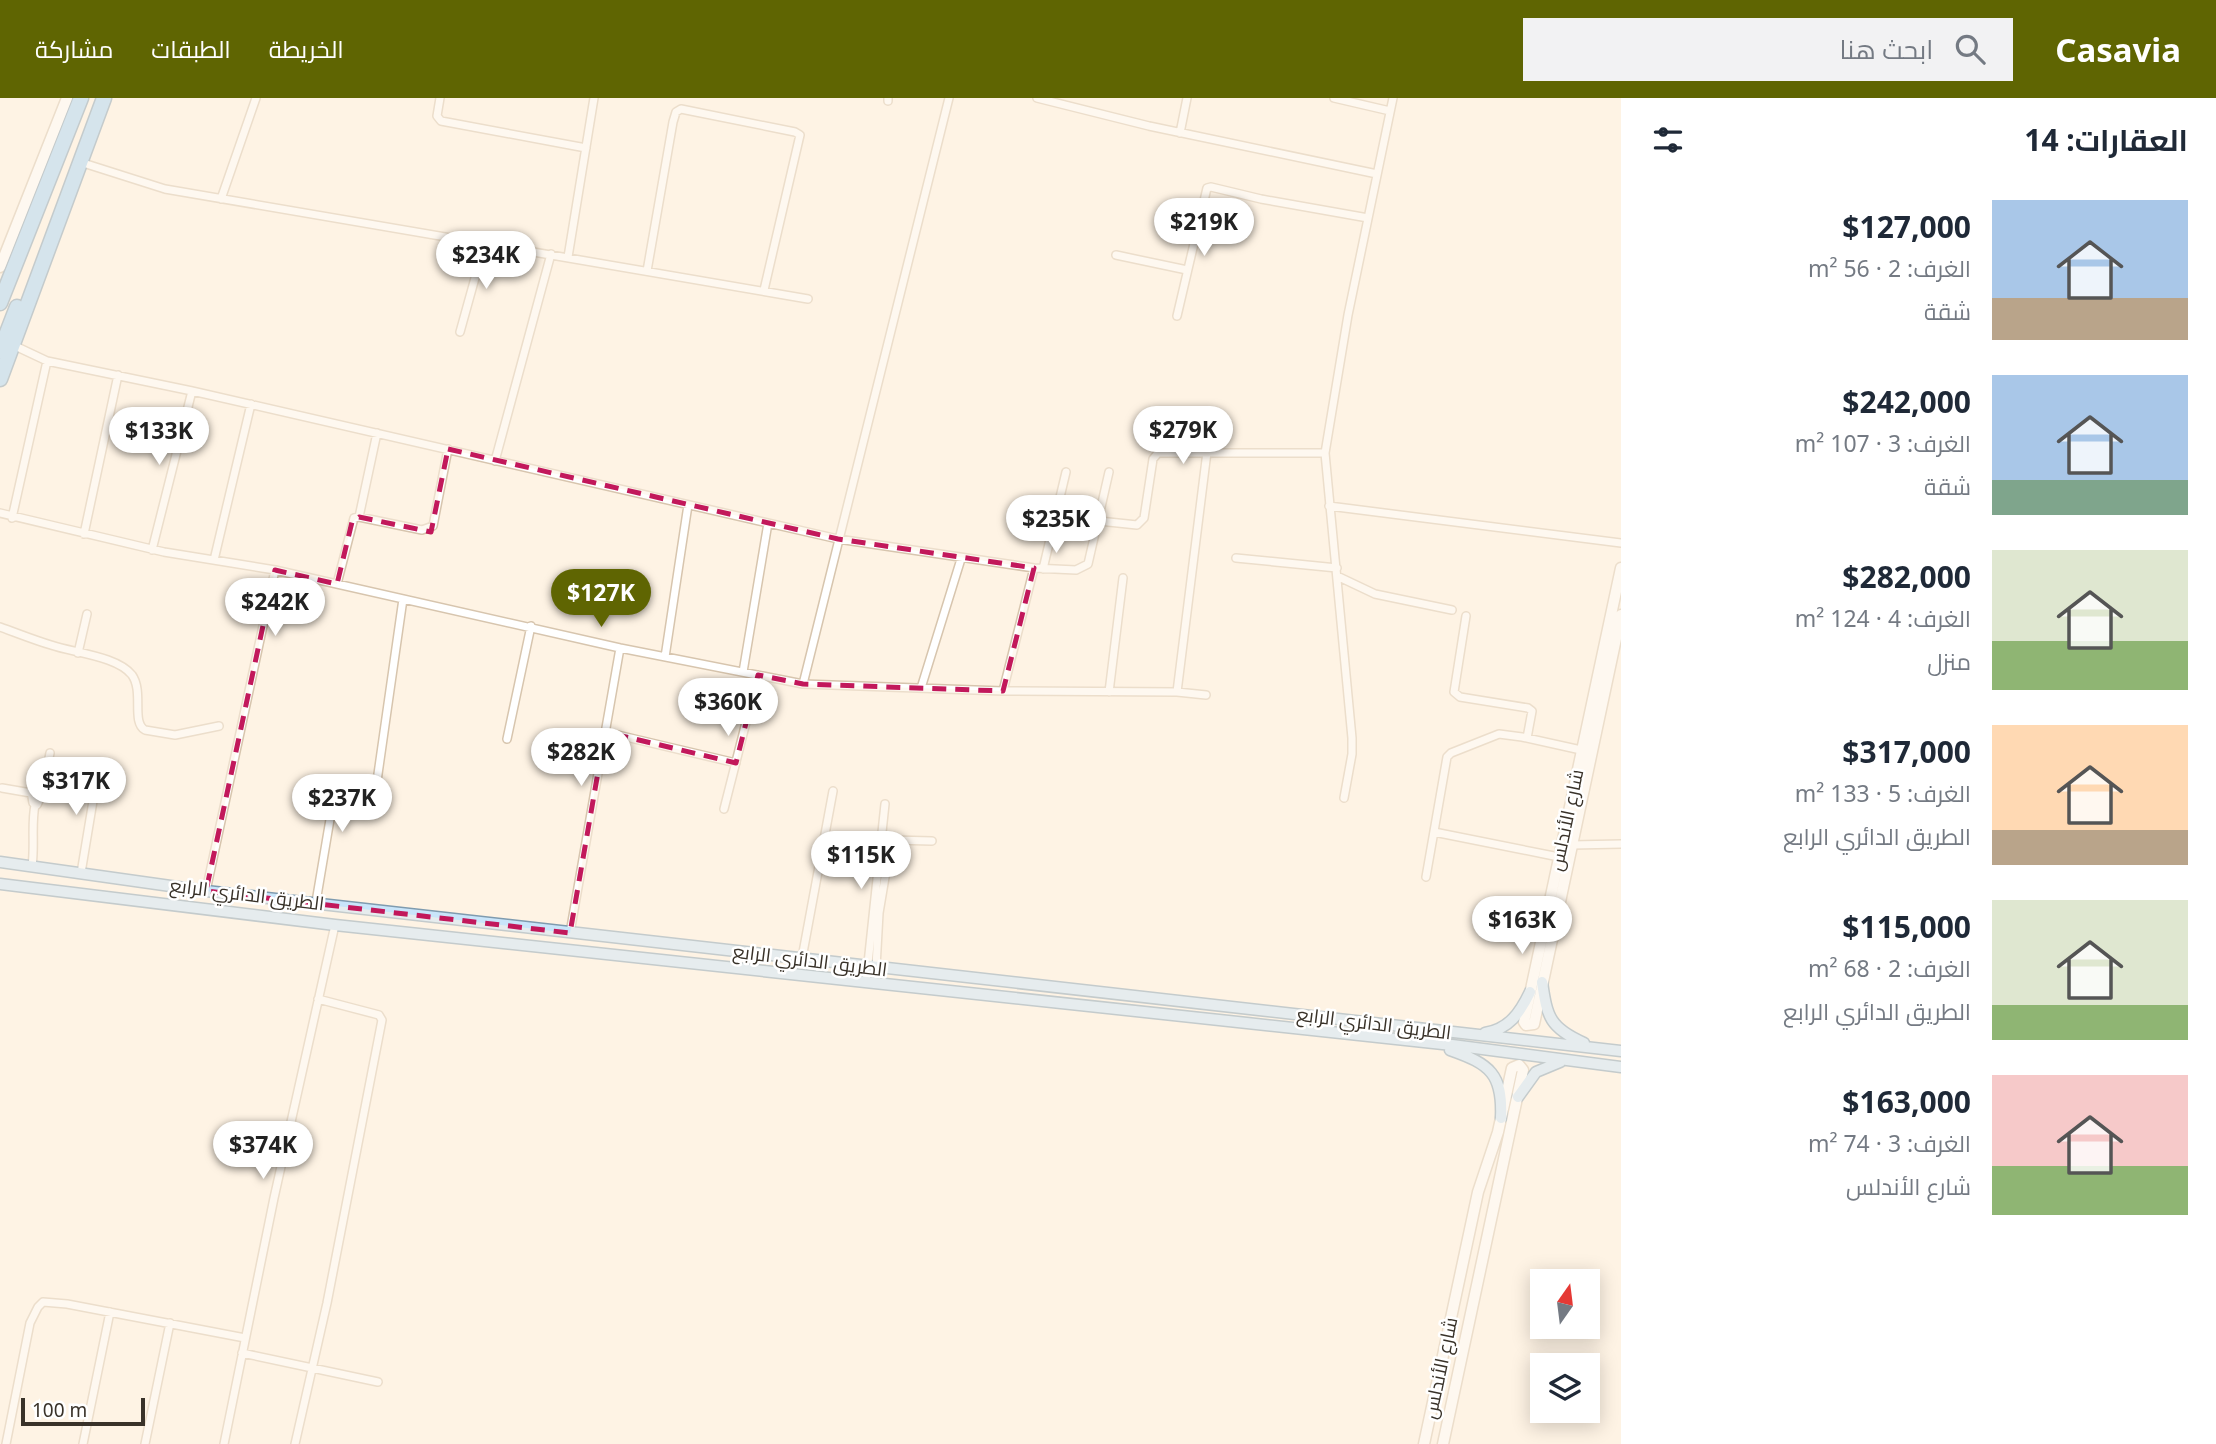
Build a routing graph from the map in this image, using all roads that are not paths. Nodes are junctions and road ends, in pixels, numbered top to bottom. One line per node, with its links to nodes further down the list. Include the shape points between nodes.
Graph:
1 (67, 98): 24 (main road)
2 (81, 98): 29 (highway)
3 (104, 98): 16 (highway)
4 (256, 98): 18 (street)
5 (440, 98): 15 (street, via 437,116 441,121)
6 (594, 98): 15 (street)
7 (949, 98): 53 (street)
8 (1037, 98): 12 (street)
9 (1187, 98): 14 (street)
10 (1334, 98): 13 (street)
11 (1393, 98): 13 (street)
12 (1054, 100): 14 (street)
13 (1390, 111): 17 (street)
14 (1180, 132): 17 (street)
15 (586, 148): 23 (street)
16 (79, 162): 18 (street, via 165,189); 32 (highway)
17 (1377, 174): 19 (street)
18 (221, 199): 20 (street)
19 (1367, 218): 25 (street, via 1211,187 1205,191); 41 (street)
20 (485, 242): 21 (street); 31 (street)
21 (551, 254): 23 (street); 42 (street)
22 (1116, 255): 25 (street)
23 (568, 257): 26 (street)
24 (0, 267)
25 (1187, 270): 30 (street)
26 (647, 271): 27 (street); 27 (street, via 673,122 681,109 800,135)
27 (764, 290): 28 (street)
28 (808, 299)
29 (0, 303)
30 (1177, 316)
31 (460, 332)
32 (7, 348): 33 (street); 35 (highway)
33 (47, 361): 34 (street); 49 (street)
34 (118, 374): 36 (street); 52 (street)
35 (0, 379)
36 (192, 391): 37 (street); 55 (street)
37 (251, 404): 38 (street); 58 (street)
38 (377, 433): 39 (street); 48 (street)
39 (448, 449): 42 (street); 48 (street, via 435,519 429,529)
40 (1207, 452): 41 (street); 50 (street, via 1158,453 1141,523); 82 (street)
41 (1325, 453): 46 (street)
42 (495, 461): 45 (street)
43 (1066, 472): 61 (street)
44 (1109, 472): 50 (street)
45 (688, 505): 51 (street); 75 (street)
46 (1329, 506): 54 (street); 63 (street)
47 (0, 513): 49 (street)
48 (359, 517): 65 (street, via 352,522)
49 (12, 518): 52 (street)
50 (1099, 521): 61 (street, via 1088,564 1076,570)
51 (768, 523): 53 (street); 76 (street)
52 (84, 534): 55 (street)
53 (838, 539): 57 (street); 78 (street)
54 (1621, 543)
55 (152, 550): 58 (street)
56 (1236, 558): 63 (street)
57 (961, 559): 59 (street); 79 (street)
58 (214, 560): 62 (street)
59 (1034, 568): 61 (street); 80 (street)
60 (1621, 568): 88 (main road, شارع الأندلس)
61 (1043, 569)
62 (275, 570): 65 (street); 113 (street)
63 (1337, 572): 67 (street, via 1375,594); 99 (street, via 1352,754)
64 (1122, 578): 81 (street)
65 (337, 583): 66 (street)
66 (403, 599): 71 (street); 93 (street)
67 (1451, 610)
68 (88, 614): 74 (street)
69 (1621, 615): 92 (main road, شارع الأندلس)
70 (1466, 616): 86 (street, via 1454,692 1460,698 1528,708 1532,716)
71 (531, 626): 73 (street); 87 (street)
72 (0, 627): 74 (street)
73 (620, 648): 75 (street); 85 (street)
74 (78, 653): 84 (street, via 113,661 133,676 141,728 174,735)
75 (666, 657): 76 (street)
76 (743, 672): 77 (street)
77 (758, 675): 78 (street); 90 (street)
78 (803, 684): 79 (street)
79 (922, 688): 80 (street)
80 (1003, 691): 81 (street)
81 (1109, 692): 82 (street)
82 (1177, 692): 83 (street)
83 (1206, 695)
84 (219, 726)
85 (605, 732): 90 (street); 116 (street)
86 (1527, 738): 88 (street); 103 (street, via 1499,734 1447,757)
87 (507, 739)
88 (1581, 750): 92 (main road, شارع الأندلس)
89 (50, 753): 95 (street)
90 (736, 763): 102 (street)
91 (99, 765): 110 (street)
92 (1580, 777): 106 (main road, شارع الأندلس); 107 (main road, شارع الأندلس)
93 (377, 781)
94 (365, 783): 114 (street, via 336,784)
95 (43, 787): 98 (street, via 34,785); 101 (street)
96 (2, 788): 98 (street)
97 (833, 790): 119 (street)
98 (31, 793): 101 (street)
99 (1344, 798)
100 (885, 804): 120 (street)
101 (35, 805): 109 (street)
102 (724, 809)
103 (1434, 832): 107 (street); 111 (street)
104 (932, 841): 120 (street, via 891,842)
105 (1621, 844): 106 (street)
106 (1572, 845): 122 (main road, شارع الأندلس)
107 (1559, 857): 123 (main road, شارع الأندلس)
108 (0, 862): 109 (main road, الطريق الدائري الرابع)
109 (32, 866): 110 (main road, الطريق الدائري الرابع)
110 (81, 873): 113 (main road, الطريق الدائري الرابع)
111 (1426, 877)
112 (0, 884): 115 (main road, الطريق الدائري الرابع)
113 (206, 891): 114 (main road, الطريق الدائري الرابع)
114 (316, 902): 116 (main road, الطريق الدائري الرابع)
115 (335, 925): 118 (main road, الطريق الدائري الرابع); 124 (street)
116 (570, 933): 117 (main road, الطريق الدائري الرابع)
117 (625, 939): 118 (main road, via 628,948); 119 (main road, الطريق الدائري الرابع)
118 (620, 956): 121 (main road, الطريق الدائري الرابع)
119 (802, 958): 120 (main road, الطريق الدائري الرابع)
120 (872, 967): 121 (street); 125 (main road, الطريق الدائري الرابع)
121 (866, 982): 126 (main road, الطريق الدائري الرابع)
122 (1542, 982): 123 (main road, شارع الأندلس, via 1531,1026 1524,1022); 127 (main road, via 1553,1024)
123 (1530, 992): 125 (main road, via 1507,1024)
124 (318, 999): 137 (street); 139 (street, via 379,1015 382,1020)
125 (1475, 1035): 127 (main road, الطريق الدائري الرابع)
126 (1431, 1043): 129 (main road, الطريق الدائري الرابع); 132 (main road, via 1475,1059 1491,1071 1500,1088)
127 (1596, 1048): 128 (main road, الطريق الدائري الرابع)
128 (1621, 1051)
129 (1565, 1060): 130 (main road, الطريق الدائري الرابع); 131 (main road, via 1536,1072)
130 (1621, 1067)
131 (1518, 1097): 132 (main road, شارع الأندلس, via 1524,1070 1519,1065 1512,1068); 134 (main road, شارع الأندلس)
132 (1501, 1118): 133 (main road, شارع الأندلس, via 1481,1180)
133 (1462, 1266): 134 (main road); 146 (main road, شارع الأندلس)
134 (1480, 1270): 147 (main road, شارع الأندلس)
135 (110, 1312): 136 (street); 141 (street, via 54,1302 38,1307 30,1323); 142 (street)
136 (170, 1323): 137 (street); 143 (street)
137 (245, 1338): 138 (street)
138 (242, 1353): 139 (street); 144 (street)
139 (313, 1367): 140 (street); 145 (street)
140 (378, 1382)
141 (6, 1444)
142 (83, 1444)
143 (145, 1444)
144 (224, 1444)
145 (296, 1444)
146 (1424, 1444)
147 (1443, 1444)

